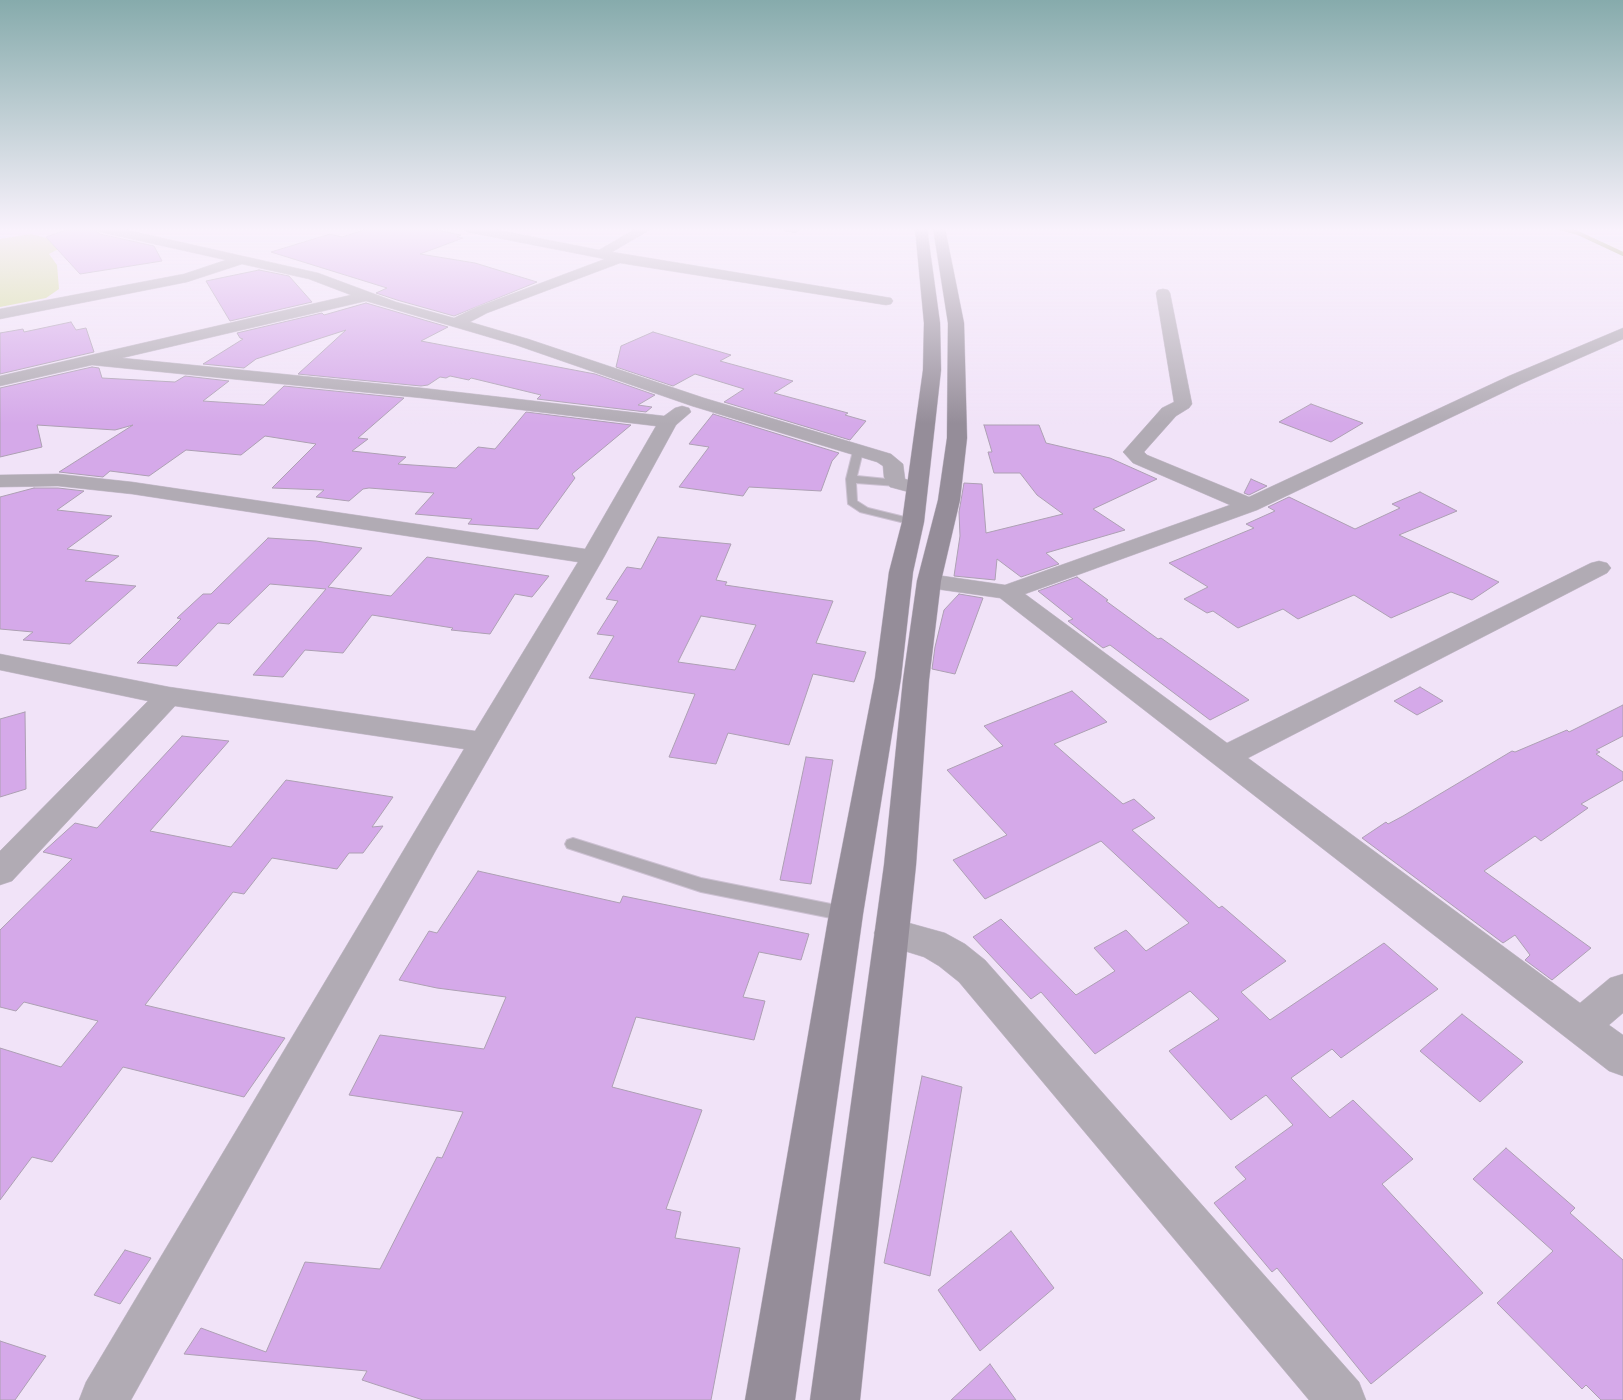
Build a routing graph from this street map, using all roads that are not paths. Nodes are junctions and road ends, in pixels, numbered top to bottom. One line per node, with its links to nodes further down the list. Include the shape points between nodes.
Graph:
1 (107, 293): 10 (street)
2 (361, 293): 8 (street)
3 (525, 293): 11 (street)
4 (838, 293): 9 (street)
5 (929, 293): 20 (main road, via 932,370)
6 (951, 293): 25 (main road, via 956,323 957,438 949,500)
7 (1163, 293): 21 (street, via 1183,404 1169,412 1133,452 1140,459)
8 (368, 296): 11 (street); 13 (street)
9 (886, 301)
10 (0, 314)
11 (456, 323): 15 (street)
12 (1623, 333): 21 (street)
13 (94, 360): 14 (street); 16 (street, via 422,392)
14 (0, 381)
15 (698, 402): 16 (street); 17 (street)
16 (668, 422): 23 (street)
17 (858, 451): 18 (lane); 20 (street, via 893,464 894,477)
18 (851, 479): 20 (lane); 22 (lane, via 852,502 864,510)
19 (0, 481): 23 (street, via 58,480 132,488)
20 (906, 485): 22 (main road)
21 (1249, 505): 26 (street)
22 (913, 522): 30 (main road, via 901,572 888,678)
23 (592, 557): 29 (street)
24 (1600, 568): 31 (street)
25 (929, 581): 26 (street); 32 (main road)
26 (1007, 592): 31 (street)
27 (0, 662): 28 (street)
28 (170, 696): 29 (street); 34 (street)
29 (484, 742): 40 (street)
30 (874, 754): 32 (main road); 35 (main road)
31 (1225, 757): 38 (street)
32 (909, 759): 36 (main road)
33 (573, 844): 35 (lane, via 701,885)
34 (0, 872)
35 (846, 914): 41 (main road)
36 (891, 933): 42 (main road); 43 (street, via 933,944 972,971)
37 (1623, 990): 38 (street)
38 (1582, 1025): 39 (street)
39 (1623, 1058)
40 (104, 1400)
41 (770, 1400)
42 (835, 1400)
43 (1341, 1400)

